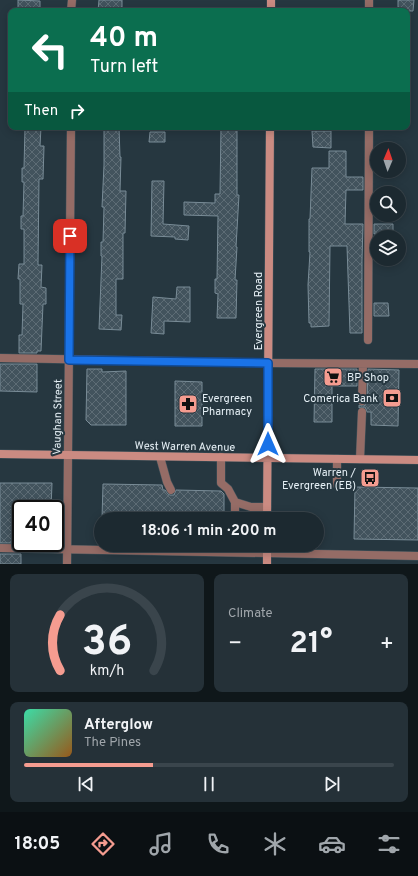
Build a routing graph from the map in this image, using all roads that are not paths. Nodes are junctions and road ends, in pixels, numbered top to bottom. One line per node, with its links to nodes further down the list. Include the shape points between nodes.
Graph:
1 (71, 130): 6 (street, Vaughan Street)
2 (270, 130): 7 (main road, Evergreen Road)
3 (369, 130): 4 (street)
4 (368, 340)
5 (0, 358): 6 (street)
6 (69, 360): 7 (street); 13 (street, Vaughan Street)
7 (268, 363): 8 (street); 16 (main road, Evergreen Road)
8 (363, 364): 9 (street); 10 (street)
9 (418, 364)
10 (362, 401)
11 (362, 412): 18 (street)
12 (0, 454): 13 (main road, West Warren Avenue)
13 (68, 456): 14 (main road, West Warren Avenue); 27 (street, Vaughan Street)
14 (160, 457): 15 (main road, West Warren Avenue); 21 (street)
15 (221, 457): 16 (main road, West Warren Avenue); 22 (street, via 221,483 228,489)
16 (268, 458): 17 (main road, West Warren Avenue); 23 (main road, Evergreen Road)
17 (337, 459): 18 (main road, West Warren Avenue); 20 (street)
18 (360, 459): 19 (main road, West Warren Avenue)
19 (418, 460)
20 (336, 485)
21 (171, 490)
22 (235, 502): 23 (street, via 251,507); 24 (street)
23 (267, 507): 25 (main road, Evergreen Road)
24 (235, 512)
25 (267, 512)
26 (0, 548): 27 (street)
27 (67, 548): 28 (street); 32 (street, Vaughan Street)
28 (94, 548)
29 (324, 551): 31 (street)
30 (267, 552): 33 (main road)
31 (418, 556)
32 (67, 564)
33 (267, 564)

